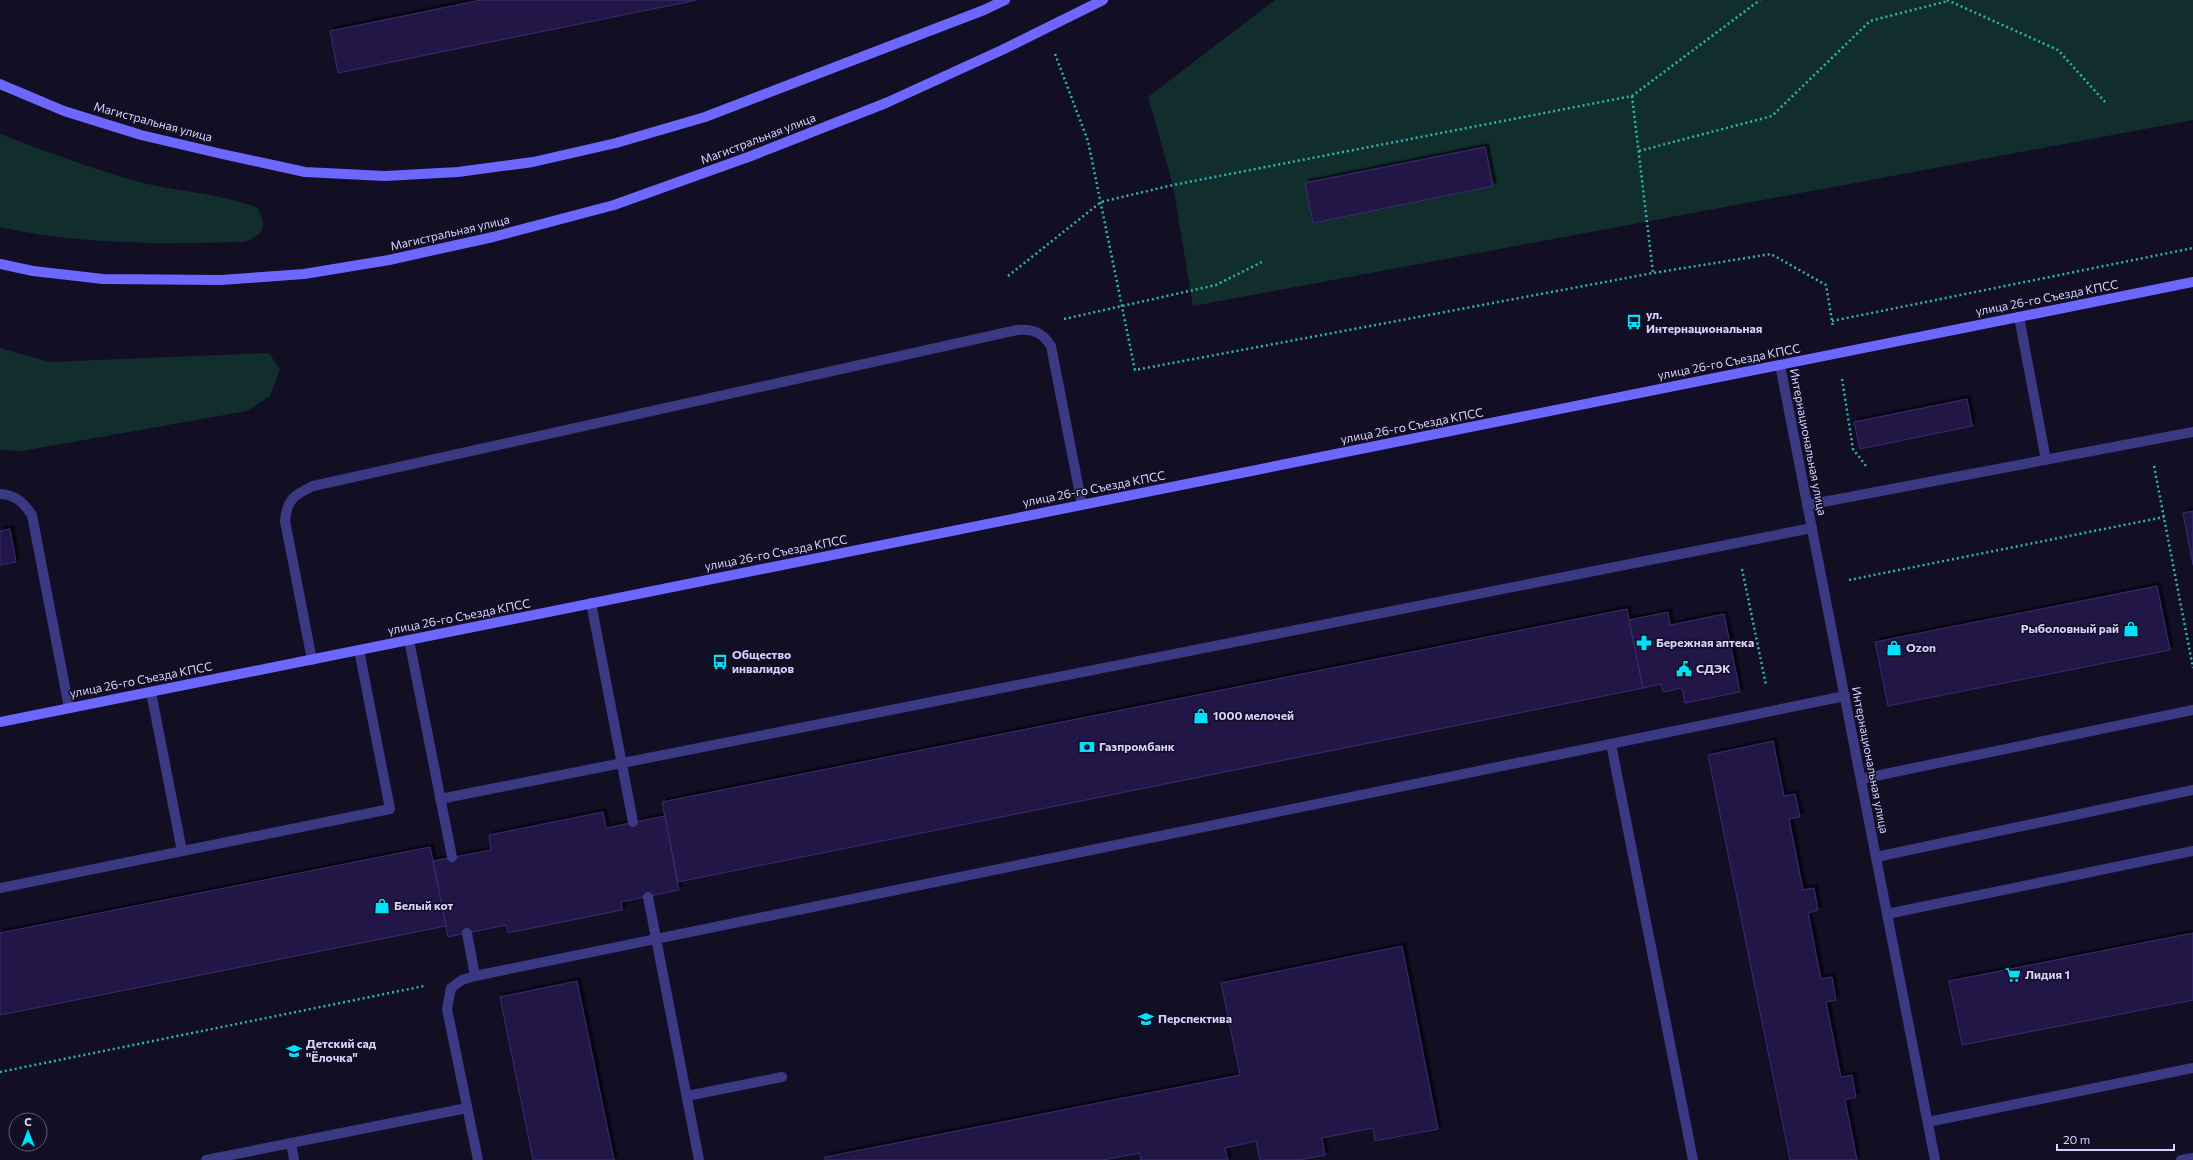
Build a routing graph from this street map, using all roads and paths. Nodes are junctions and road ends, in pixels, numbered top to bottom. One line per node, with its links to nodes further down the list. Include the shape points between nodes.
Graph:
1 (1005, 0): 6 (main road, Магистральная улица, via 705,117 616,143 533,162 458,172 385,176 305,172 141,135 64,111)
2 (1103, 0): 13 (main road, Магистральная улица, bridge, via 886,103 751,156 614,205 493,237 389,260 304,274 221,280 103,279 33,271)
3 (1760, 0): 7 (path)
4 (1947, 1): 8 (path, via 2058,50); 9 (path, via 1870,21 1772,116)
5 (1061, 75): 10 (path, via 1088,141)
6 (0, 84)
7 (1632, 96): 9 (path); 10 (path, via 1173,185)
8 (2105, 102)
9 (1639, 151): 14 (path)
10 (1101, 202): 15 (path); 17 (path)
11 (2193, 248): 20 (path)
12 (1262, 262): 17 (path, via 1216,286)
13 (0, 264)
14 (1654, 273): 17 (path, via 1135,370); 20 (path, via 1771,254 1826,286)
15 (1008, 276)
16 (2193, 282): 18 (main road, улица 26-го Съезда КПСС)
17 (1121, 306): 19 (path)
18 (2019, 317): 21 (main road, улица 26-го Съезда КПСС); 25 (street)
19 (1061, 320)
20 (1832, 321): 21 (path)
21 (1837, 354): 22 (main road, улица 26-го Съезда КПСС); 26 (path, via 1853,449 1866,466)
22 (1780, 365): 28 (main road, улица 26-го Съезда КПСС); 29 (street, Интернациональная улица)
23 (2193, 432): 24 (street)
24 (2149, 440): 25 (street); 30 (path)
25 (2046, 460): 26 (street)
26 (1872, 492): 29 (street)
27 (0, 494): 41 (street, via 12,495 25,504 32,515)
28 (1082, 505): 34 (main road, улица 26-го Съезда КПСС); 37 (street, via 1051,346 1045,337 1031,329 1016,330 321,484 297,494 286,507 285,521)
29 (1807, 505): 31 (street, Интернациональная улица)
30 (2164, 517): 33 (path); 38 (path)
31 (1812, 528): 32 (street); 33 (street, Интернациональная улица)
32 (1736, 543): 43 (path); 46 (street)
33 (1823, 586): 40 (street, Интернациональная улица)
34 (591, 603): 35 (main road, улица 26-го Съезда КПСС); 46 (street)
35 (409, 640): 36 (main road, улица 26-го Съезда КПСС); 49 (street)
36 (359, 650): 37 (main road, улица 26-го Съезда КПСС); 51 (street, via 390,809)
37 (312, 660): 39 (main road, улица 26-го Съезда КПСС)
38 (2193, 668)
39 (151, 692): 41 (main road, улица 26-го Съезда КПСС); 51 (street)
40 (1845, 696): 43 (street); 47 (street, Интернациональная улица)
41 (69, 708): 44 (main road, улица 26-го Съезда КПСС)
42 (2193, 710): 47 (street)
43 (1772, 711): 45 (street)
44 (0, 722)
45 (1611, 744): 59 (street); 74 (street)
46 (622, 763): 49 (street); 50 (street)
47 (1861, 779): 54 (street, Интернациональная улица)
48 (2193, 790): 54 (street)
49 (440, 799): 53 (street)
50 (634, 822)
51 (182, 851): 55 (street)
52 (2193, 851): 57 (street)
53 (452, 857)
54 (1876, 857): 57 (street, Интернациональная улица)
55 (0, 888)
56 (648, 897): 59 (street)
57 (1887, 914): 67 (street, Интернациональная улица)
58 (467, 933): 60 (street)
59 (656, 939): 60 (street); 65 (street)
60 (475, 976): 66 (street, via 462,980 451,988 447,1009)
61 (428, 985): 63 (path)
62 (2193, 1068): 67 (street)
63 (0, 1072)
64 (782, 1078): 65 (street)
65 (687, 1096): 73 (street)
66 (467, 1108): 68 (street); 72 (street)
67 (1928, 1122): 75 (street, Интернациональная улица)
68 (291, 1143): 70 (street); 71 (street)
69 (2193, 1158): 76 (street)
70 (206, 1160)
71 (294, 1160)
72 (478, 1160)
73 (699, 1160)
74 (1693, 1160)
75 (1935, 1160)
76 (2181, 1160)

